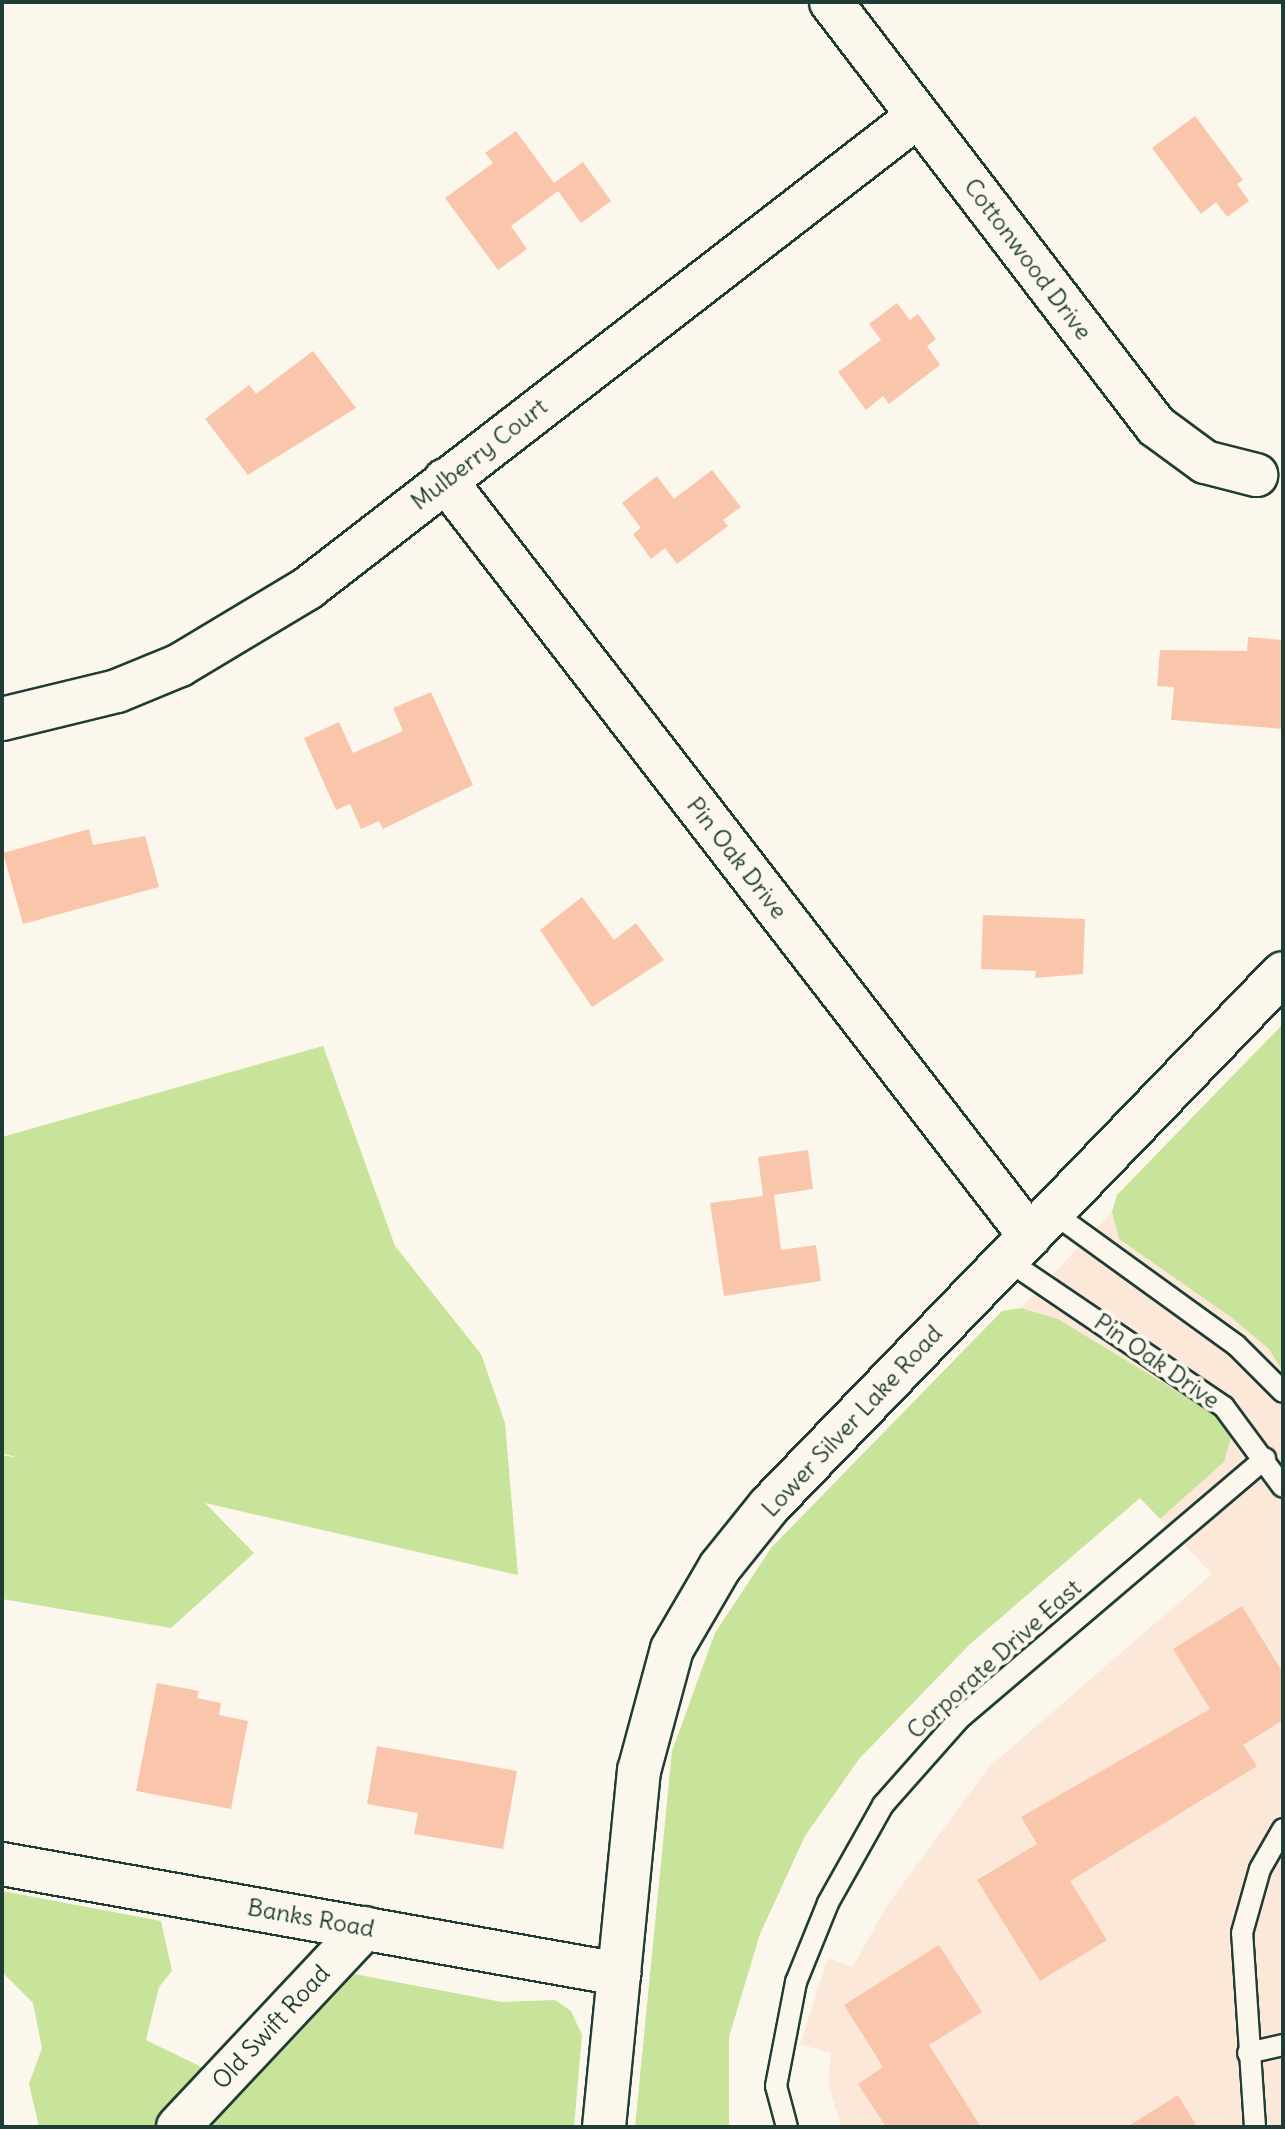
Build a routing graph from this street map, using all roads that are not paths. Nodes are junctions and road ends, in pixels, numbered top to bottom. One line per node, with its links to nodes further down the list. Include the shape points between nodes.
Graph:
1 (831, 2): 2 (street, Cottonwood Drive)
2 (918, 116): 3 (street, Cottonwood Drive, via 1156,426 1205,462); 4 (street, Mulberry Court)
3 (1256, 475)
4 (445, 480): 5 (street, Mulberry Court, via 308,588 208,650 117,691); 7 (street, Pin Oak Drive)
5 (2, 719)
6 (1283, 973): 7 (street, Lower Silver Lake Road)
7 (1029, 1236): 8 (lane, Pin Oak Drive, via 1236,1345); 9 (lane, Pin Oak Drive, via 1224,1407); 14 (street, Lower Silver Lake Road, via 769,1506 720,1567 672,1649 639,1771)
8 (1283, 1392)
9 (1265, 1459): 10 (lane, Pin Oak Drive); 19 (lane, Corporate Drive East, via 959,1719 883,1805 828,1903 796,1982 776,2086)
10 (1283, 1487)
11 (1283, 1829): 16 (lane, via 1260,1869 1242,1933)
12 (2, 1864): 13 (street, Banks Road)
13 (365, 1928): 14 (street, Banks Road); 17 (street, Old Swift Road)
14 (619, 1974): 18 (street, Lower Silver Lake Road)
15 (1283, 2045): 16 (lane)
16 (1248, 2053): 20 (lane)
17 (178, 2127)
18 (604, 2127)
19 (787, 2127)
20 (1255, 2127)

